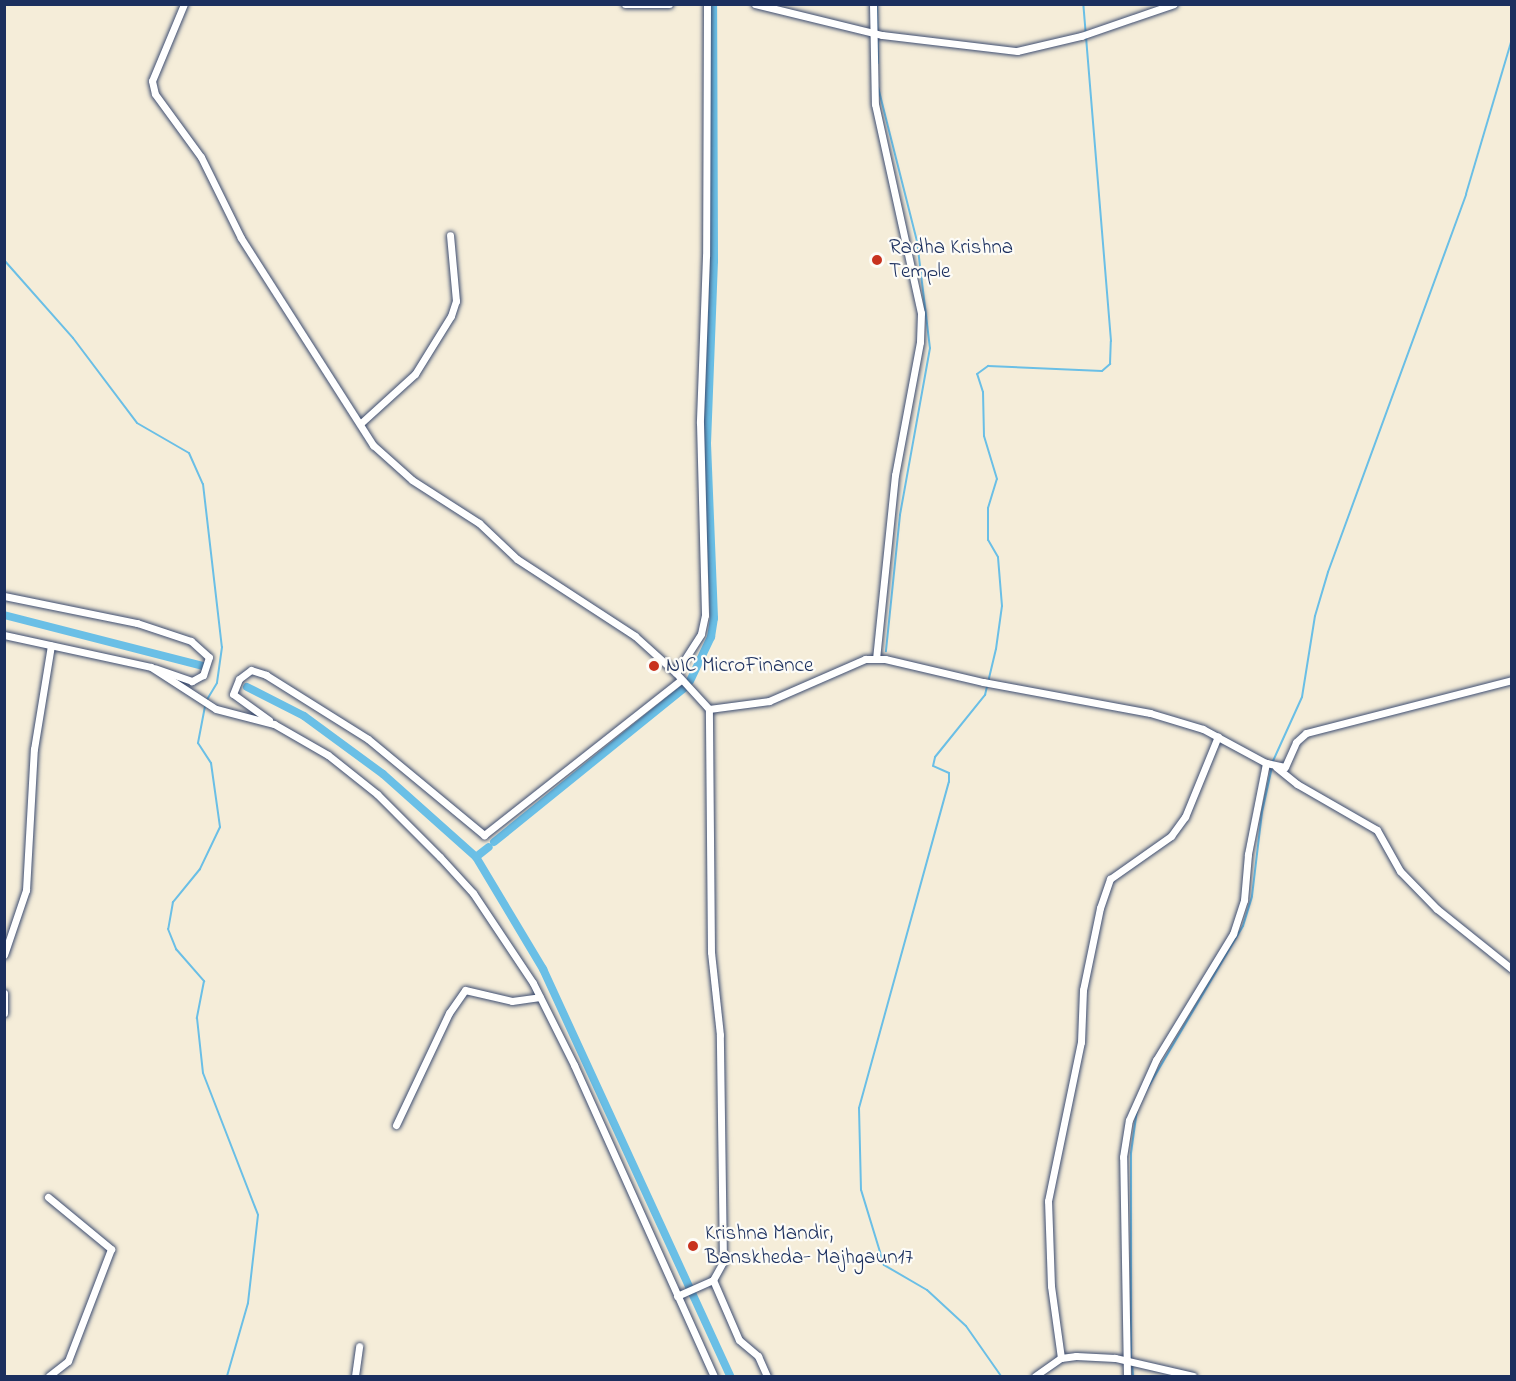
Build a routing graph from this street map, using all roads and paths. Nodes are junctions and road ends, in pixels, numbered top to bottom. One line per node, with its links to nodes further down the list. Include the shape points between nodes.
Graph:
1 (184, 4): 10 (street, via 152,81 155,94 201,157 241,238)
2 (669, 4): 7 (street)
3 (707, 4): 16 (street, via 706,256 700,423 705,615 701,634)
4 (755, 4): 8 (street)
5 (873, 4): 8 (street)
6 (1174, 4): 8 (street, via 1081,36 1017,51)
7 (628, 5)
8 (876, 33): 14 (street, via 875,104 921,313 920,342 895,475)
9 (450, 235): 10 (street, via 456,301 451,316 415,374)
10 (361, 423): 16 (street, via 373,445 412,480 478,524 556,587 635,636)
11 (4, 596): 15 (street, via 137,623 191,641 209,657 203,675 192,681)
12 (4, 635): 13 (street)
13 (51, 645): 15 (street); 24 (street, via 34,749 26,890)
14 (876, 659): 19 (street, via 844,667 769,701); 21 (street, via 1150,713)
15 (151, 667): 20 (street, via 216,709)
16 (676, 673): 18 (street)
17 (1512, 680): 23 (street, via 1306,733 1296,742 1285,767)
18 (680, 681): 19 (street); 20 (street, via 484,835 369,739 275,680 251,670 239,679 234,694)
19 (710, 709): 31 (street, via 711,952 720,1035 723,1262)
20 (274, 724): 27 (street, via 328,755 377,794 440,857 473,893)
21 (1218, 736): 22 (street); 34 (street, via 1185,817 1171,836 1110,879 1100,908 1083,990 1080,1042 1048,1201 1051,1286)
22 (1266, 763): 23 (street); 35 (street, via 1248,854 1244,900 1233,934 1156,1060 1129,1119 1124,1157)
23 (1276, 766): 25 (street, via 1297,784 1377,830 1400,871 1437,909)
24 (4, 955)
25 (1512, 969)
26 (4, 993): 28 (street)
27 (540, 997): 29 (street, via 513,1001 465,990 448,1013); 32 (street)
28 (4, 1013)
29 (396, 1125)
30 (48, 1197): 36 (street, via 111,1249 68,1361)
31 (713, 1280): 32 (street); 39 (street, via 740,1340 758,1356)
32 (677, 1296): 38 (street)
33 (359, 1346): 37 (street)
34 (1061, 1358): 35 (street); 40 (street)
35 (1130, 1361): 41 (street); 42 (street)
36 (49, 1377)
37 (355, 1377)
38 (714, 1377)
39 (767, 1377)
40 (1035, 1377)
41 (1126, 1377)
42 (1193, 1377)

